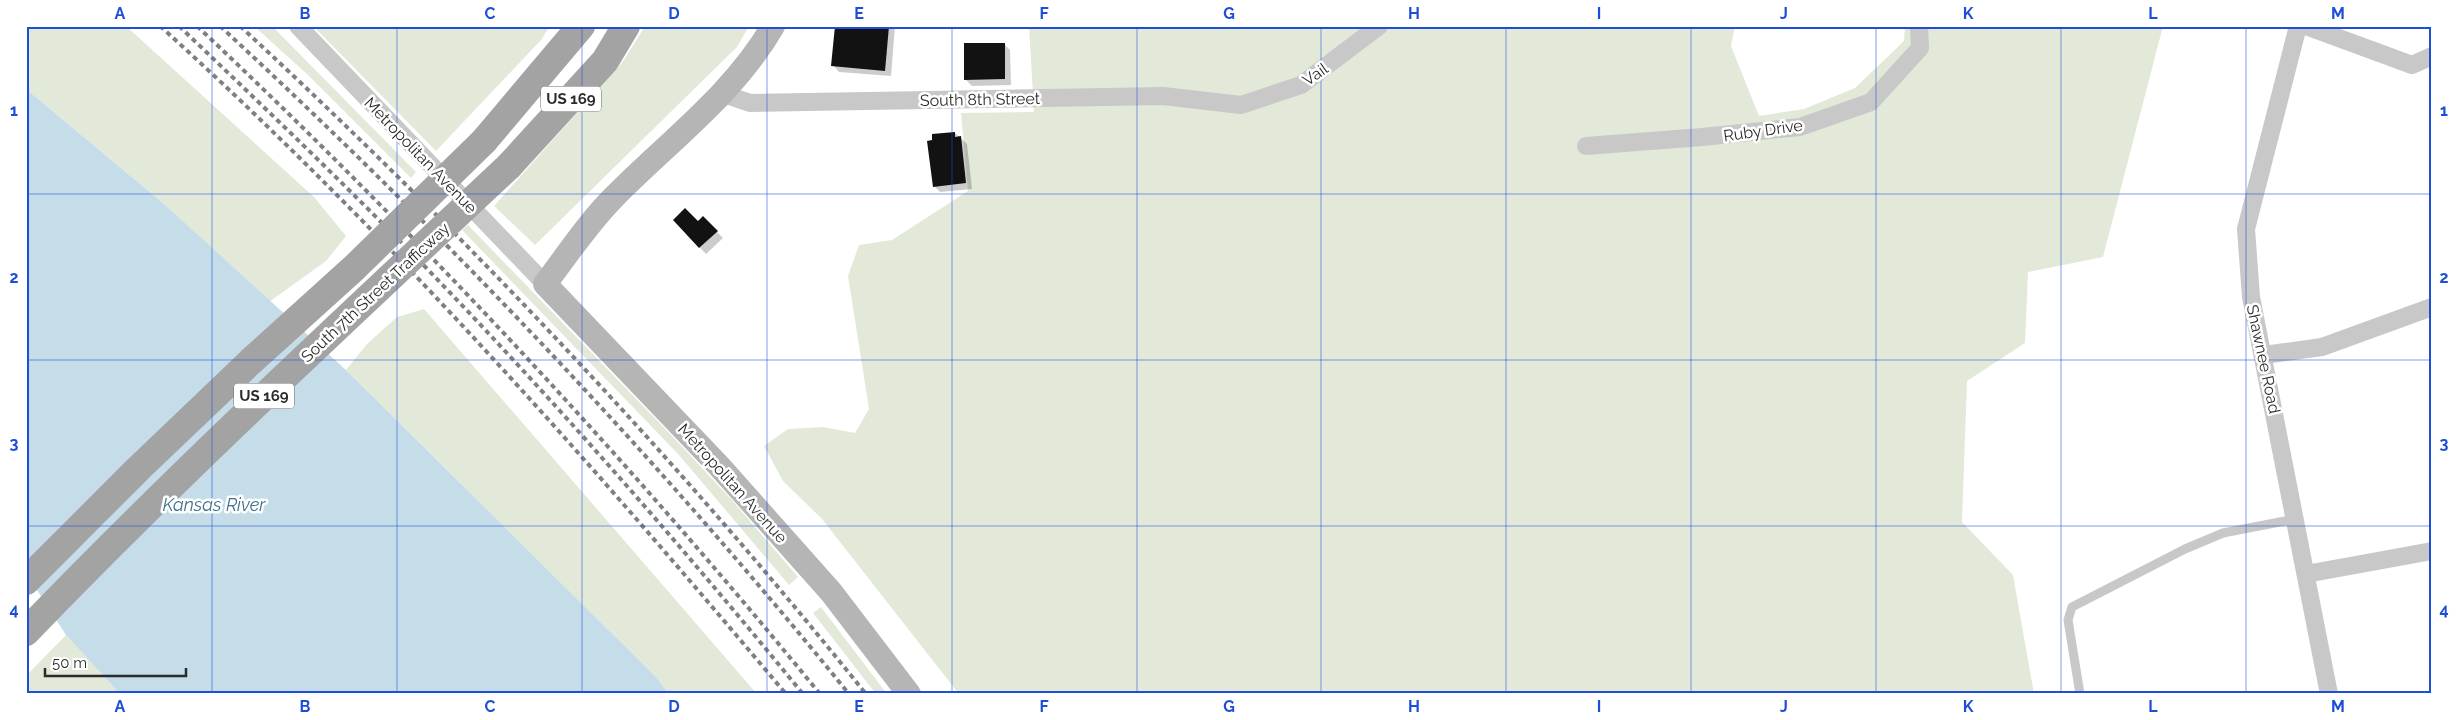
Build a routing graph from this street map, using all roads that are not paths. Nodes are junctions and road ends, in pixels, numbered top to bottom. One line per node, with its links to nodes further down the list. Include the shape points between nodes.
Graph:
1 (298, 26): 13 (street, Metropolitan Avenue)
2 (581, 26): 19 (main road, South 7th Street Trafficway / US 169, bridge, via 484,142 138,469)
3 (626, 26): 20 (main road, South 7th Street Trafficway / US 169, bridge, via 605,61 509,166 256,403)
4 (773, 26): 10 (main road, via 749,62)
5 (1380, 26): 11 (street, Vail, via 1301,85)
6 (1920, 26): 12 (street, Ruby Drive, via 1920,48 1872,102 1800,127)
7 (2298, 26): 15 (street, Shawnee Road, via 2246,229 2251,297)
8 (2306, 26): 9 (street, via 2412,65)
9 (2432, 56)
10 (721, 93): 11 (street, South 8th Street, via 750,103 1163,96); 13 (main road, via 613,198)
11 (1241, 105)
12 (1586, 146)
13 (545, 284): 21 (main road, Metropolitan Avenue, via 719,466 831,592)
14 (2432, 307): 15 (street, via 2322,347)
15 (2264, 355): 16 (street, Shawnee Road)
16 (2295, 520): 18 (street, Shawnee Road); 22 (lane, via 2223,533 2072,607 2068,620)
17 (2432, 551): 18 (street)
18 (2306, 574): 23 (street, Shawnee Road)
19 (26, 581)
20 (26, 632)
21 (909, 694)
22 (2080, 694)
23 (2329, 694)

